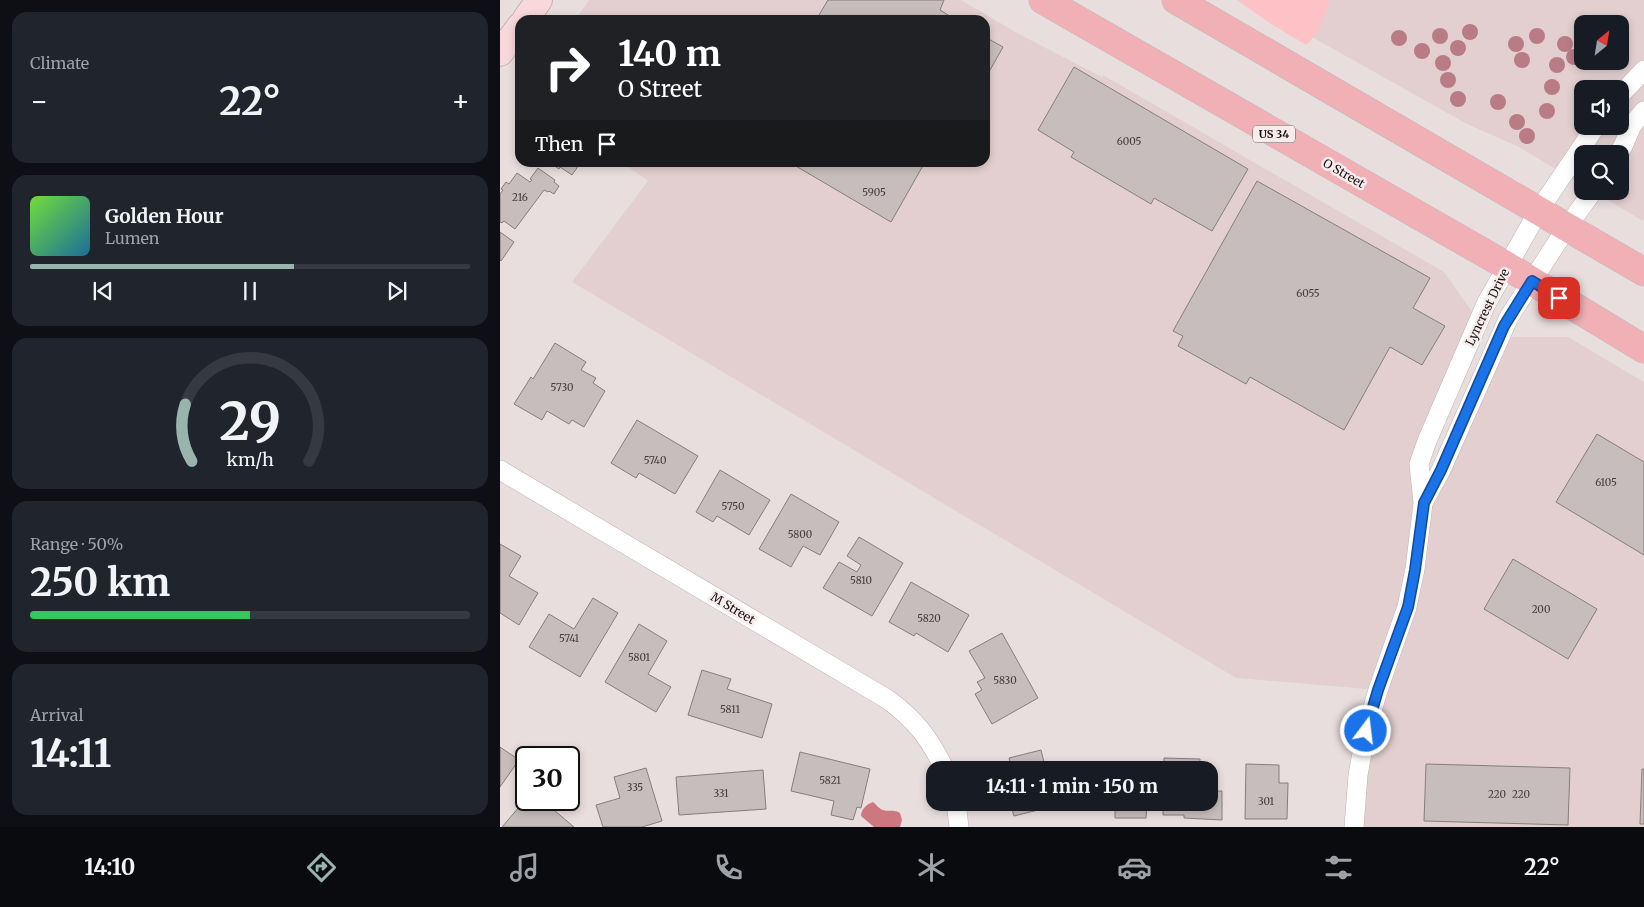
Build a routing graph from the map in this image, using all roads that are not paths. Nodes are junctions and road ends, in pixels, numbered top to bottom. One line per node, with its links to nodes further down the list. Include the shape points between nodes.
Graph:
1 (539, 0): 4 (main road)
2 (1043, 0): 15 (main road, O Street / US 34)
3 (1176, 0): 13 (main road)
4 (528, 15)
5 (1644, 70): 6 (street)
6 (1629, 86)
7 (1644, 111): 10 (street, via 1632,125)
8 (1644, 131): 11 (street)
9 (1590, 135): 13 (street, Lyncrest Drive)
10 (1623, 145)
11 (1627, 145)
12 (1586, 200): 14 (street, Lyncrest Drive)
13 (1539, 210): 14 (main road); 15 (street, Lyncrest Drive)
14 (1567, 226): 16 (main road); 17 (street, Lyncrest Drive)
15 (1506, 266): 17 (main road, O Street / US 34); 20 (street, Lyncrest Drive, via 1478,320 1419,464)
16 (1644, 272)
17 (1532, 281): 18 (main road, O Street / US 34); 20 (street, Lyncrest Drive, via 1504,326)
18 (1644, 349)
19 (500, 470): 21 (street, M Street, via 887,699 919,727)
20 (1424, 503): 24 (street, Lyncrest Drive, via 1408,607 1378,690 1362,752)
21 (940, 761)
22 (957, 811): 23 (street)
23 (959, 827)
24 (1354, 827)

